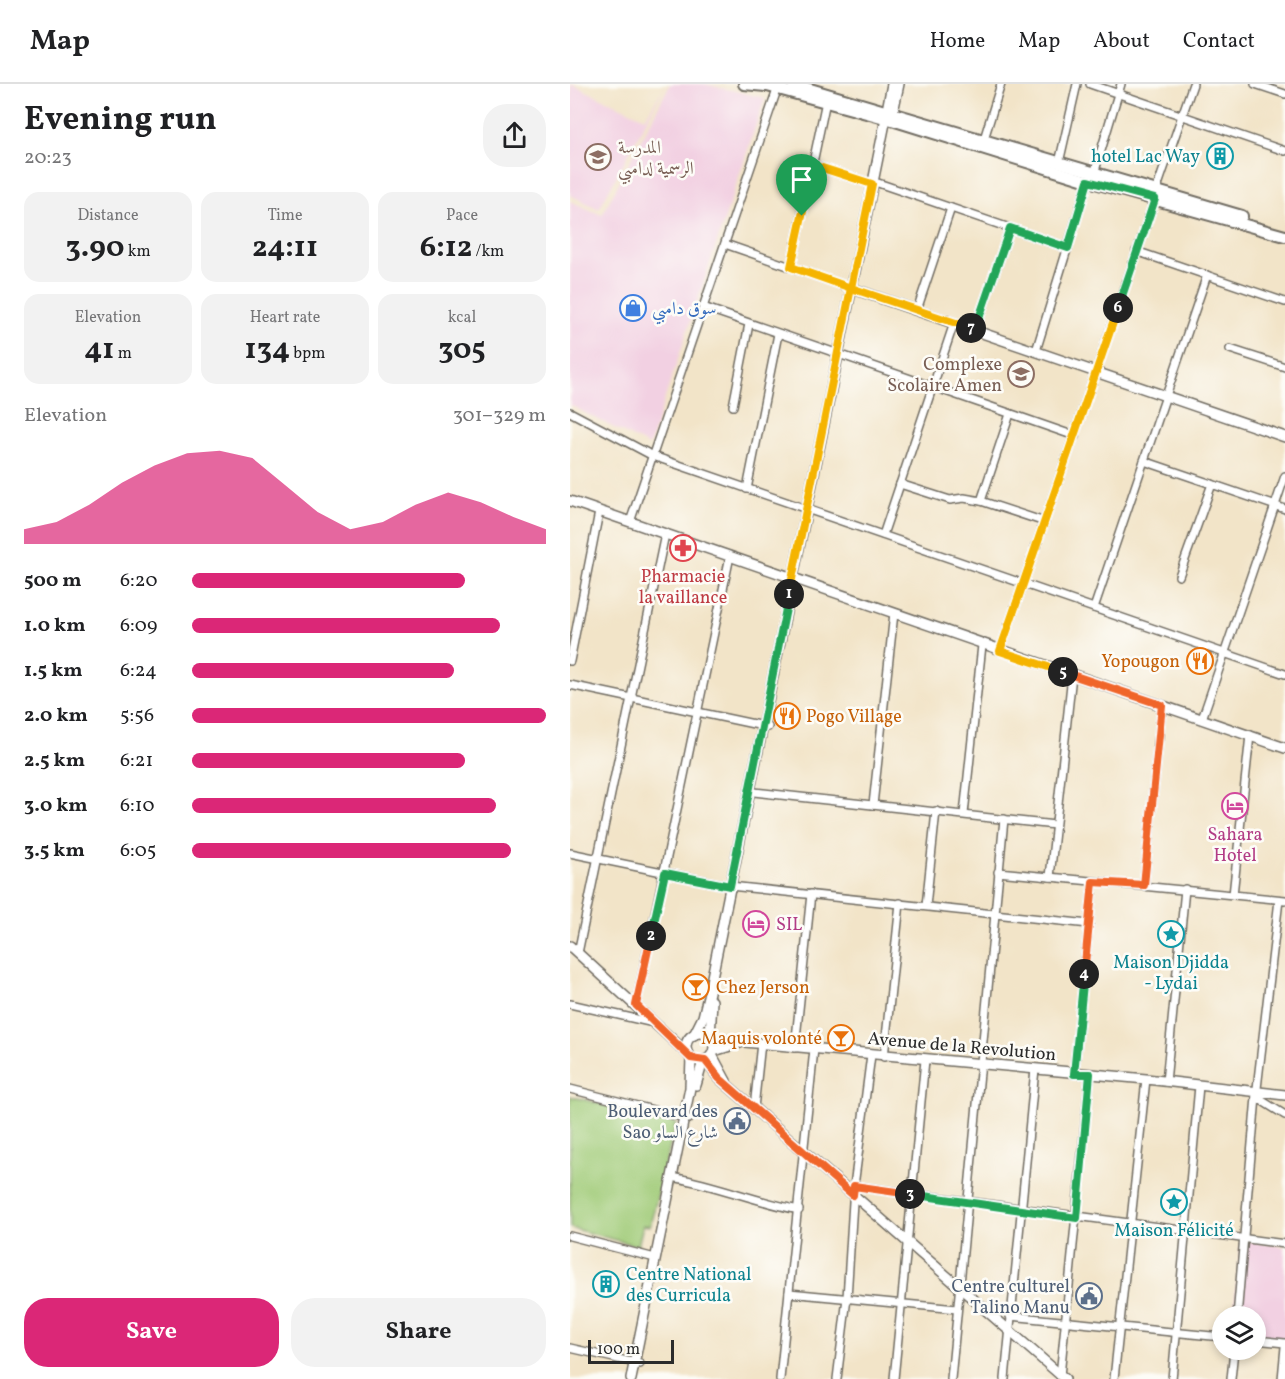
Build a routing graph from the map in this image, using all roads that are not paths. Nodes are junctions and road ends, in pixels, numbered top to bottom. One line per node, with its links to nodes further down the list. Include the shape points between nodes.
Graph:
1 (744, 84): 11 (main road)
2 (794, 84): 16 (main road)
3 (892, 84): 16 (street)
4 (899, 84): 16 (street)
5 (1001, 84): 18 (street)
6 (1077, 84): 20 (street)
7 (1090, 84): 13 (street)
8 (1121, 84): 13 (street)
9 (1193, 84): 17 (street)
10 (1255, 84): 14 (street)
11 (763, 85): 12 (main road)
12 (778, 86): 15 (main road); 29 (street)
13 (1118, 93): 17 (street); 22 (street)
14 (1285, 94)
15 (826, 101): 16 (main road); 21 (street)
16 (890, 115): 18 (main road); 22 (main road); 23 (street)
17 (1182, 116): 19 (street); 24 (street)
18 (984, 140): 20 (main road)
19 (1285, 151)
20 (1059, 163): 22 (main road)
21 (813, 165): 23 (street); 32 (street)
22 (1091, 177): 24 (main road); 30 (street)
23 (875, 183): 25 (street); 34 (street)
24 (1156, 195): 27 (main road); 28 (main road); 31 (street)
25 (951, 208): 26 (street); 37 (street)
26 (1010, 228): 30 (street); 40 (street)
27 (1285, 229)
28 (1285, 236)
29 (725, 244): 32 (street); 36 (street)
30 (1068, 248): 43 (street)
31 (1137, 251): 33 (street); 46 (street)
32 (791, 267): 34 (street)
33 (1207, 275): 35 (street); 48 (street)
34 (854, 288): 37 (street); 44 (street)
35 (1285, 302)
36 (703, 307): 39 (street); 54 (street)
37 (917, 310): 38 (street)
38 (954, 323): 40 (street); 47 (street)
39 (749, 324): 41 (street); 49 (street)
40 (975, 330): 43 (street)
41 (778, 334): 44 (street); 59 (street)
42 (1230, 349): 45 (street)
43 (1036, 351): 46 (street)
44 (840, 355): 47 (street); 64 (street)
45 (1285, 367)
46 (1097, 373): 48 (street); 52 (street)
47 (934, 387): 51 (street); 57 (street)
48 (1166, 397): 53 (street); 55 (street)
49 (733, 406)
50 (570, 412): 54 (street)
51 (1010, 414): 52 (street); 61 (street)
52 (1075, 436): 67 (street)
53 (1285, 437)
54 (653, 456): 59 (street); 66 (street)
55 (1144, 461): 58 (street); 74 (street)
56 (1285, 476): 62 (street)
57 (900, 484): 61 (street, via 950,500); 69 (street)
58 (1212, 484): 62 (street); 71 (street)
59 (747, 489): 64 (street)
60 (570, 501): 65 (street)
61 (981, 501): 67 (street)
62 (1275, 505): 63 (street); 78 (street)
63 (1285, 509)
64 (809, 510): 69 (street); 72 (street)
65 (599, 512): 66 (street); 79 (street)
66 (630, 522): 68 (street)
67 (1045, 522): 73 (street)
68 (665, 534): 70 (street); 83 (street)
69 (883, 535): 73 (street)
70 (730, 556): 72 (street); 85 (street)
71 (1179, 576)
72 (795, 578): 75 (street); 87 (street)
73 (1023, 583): 74 (street); 77 (street)
74 (1094, 608): 78 (street)
75 (894, 613): 76 (street); 91 (street)
76 (982, 645): 77 (street); 93 (street)
77 (1000, 651): 81 (street)
78 (1225, 653): 80 (street); 86 (street)
79 (570, 661)
80 (1285, 674)
81 (1072, 675): 84 (street); 95 (street)
82 (570, 685): 83 (street)
83 (630, 698): 85 (street); 97 (street)
84 (1162, 705): 86 (street); 102 (street)
85 (698, 713): 87 (street); 99 (street)
86 (1202, 719): 88 (street)
87 (765, 726): 90 (street); 103 (street)
88 (1250, 735): 89 (street); 106 (street)
89 (1285, 747)
90 (754, 792): 91 (street); 103 (street)
91 (873, 805): 92 (street)
92 (936, 812): 93 (street); 109 (street)
93 (964, 814): 94 (street)
94 (1004, 819): 95 (street); 98 (street)
95 (1056, 825): 100 (street)
96 (570, 853): 97 (street)
97 (597, 858): 99 (street); 113 (street)
98 (998, 872): 100 (street); 110 (street)
99 (665, 873): 103 (street); 115 (street)
100 (1050, 877): 101 (street)
101 (1093, 882): 102 (street); 111 (street)
102 (1144, 885): 104 (street)
103 (733, 886): 105 (street); 118 (street, via 703,1017); 119 (street, via 709,1019)
104 (1185, 889): 106 (street); 136 (street)
105 (811, 894): 108 (street); 122 (street)
106 (1233, 895): 107 (street)
107 (1282, 900): 139 (street)
108 (900, 903): 109 (street); 127 (street)
109 (926, 906): 110 (street)
110 (994, 914): 111 (street); 129 (street)
111 (1089, 924): 131 (street)
112 (570, 946): 113 (street)
113 (578, 953): 115 (street)
114 (570, 1004): 116 (street)
115 (636, 1005): 116 (street)
116 (656, 1023): 117 (street)
117 (669, 1035): 118 (street); 124 (street)
118 (693, 1035): 119 (street, via 701,1033); 124 (street, via 687,1044)
119 (711, 1038): 120 (street, Avenue de la Revolution); 126 (street)
120 (743, 1042): 121 (street, Avenue de la Revolution); 126 (street, Avenue de la Revolution)
121 (761, 1043): 122 (street, Avenue de la Revolution); 141 (street)
122 (795, 1048): 123 (street, Avenue de la Revolution)
123 (814, 1049): 125 (street, Avenue de la Revolution); 144 (street)
124 (689, 1055): 126 (street); 143 (street, via 692,1077)
125 (872, 1055): 127 (street, Avenue de la Revolution); 146 (street)
126 (708, 1057): 134 (street); 135 (street)
127 (884, 1057): 128 (street, Avenue de la Revolution)
128 (925, 1060): 129 (street, Avenue de la Revolution); 147 (street)
129 (982, 1064): 130 (street, Avenue de la Revolution); 148 (street)
130 (1035, 1069): 131 (street, Avenue de la Revolution); 150 (street)
131 (1074, 1074): 132 (street, Avenue de la Revolution)
132 (1090, 1074): 133 (street, Avenue de la Revolution); 151 (street)
133 (1146, 1079): 136 (street, Avenue de la Revolution); 152 (street)
134 (697, 1080): 135 (street, via 706,1076); 143 (street)
135 (723, 1080): 141 (street)
136 (1166, 1082): 137 (street, Avenue de la Revolution)
137 (1199, 1086): 139 (street, Avenue de la Revolution); 153 (street)
138 (570, 1089): 143 (street)
139 (1256, 1095): 140 (street, Avenue de la Revolution); 142 (street); 155 (street)
140 (1285, 1095)
141 (754, 1108): 144 (street)
142 (1285, 1115)
143 (686, 1118): 145 (street); 158 (street)
144 (804, 1152): 146 (street); 149 (street)
145 (677, 1178): 149 (street); 175 (street)
146 (854, 1191): 147 (street); 156 (street); 161 (street)
147 (913, 1194): 148 (street); 156 (street)
148 (968, 1202): 150 (street); 159 (street)
149 (799, 1210): 160 (street)
150 (1021, 1210): 151 (street); 165 (street)
151 (1077, 1218): 152 (street); 166 (street)
152 (1132, 1223): 153 (street); 167 (street)
153 (1187, 1230): 155 (street); 169 (street)
154 (570, 1236): 158 (street)
155 (1243, 1237): 157 (street); 163 (street)
156 (908, 1241): 159 (street); 162 (street)
157 (1285, 1244)
158 (655, 1258): 175 (street)
159 (959, 1286): 164 (street); 168 (street)
160 (789, 1293): 161 (street); 179 (street)
161 (847, 1298): 162 (street); 180 (street)
162 (901, 1303): 164 (street); 181 (street)
163 (1238, 1306)
164 (957, 1310): 182 (street)
165 (1010, 1316): 166 (street); 168 (street)
166 (1066, 1322): 167 (street); 176 (street)
167 (1119, 1327): 169 (street); 184 (street)
168 (1010, 1332): 176 (street); 183 (street)
169 (1178, 1332): 170 (street); 185 (street)
170 (1212, 1335)
171 (1266, 1342): 172 (street)
172 (1285, 1345): 187 (street)
173 (570, 1348): 175 (street)
174 (1233, 1360): 186 (street)
175 (637, 1363): 177 (street); 178 (street)
176 (1061, 1378)
177 (631, 1379)
178 (636, 1379)
179 (780, 1379)
180 (837, 1379)
181 (894, 1379)
182 (951, 1379)
183 (1005, 1379)
184 (1114, 1379)
185 (1172, 1379)
186 (1231, 1379)
187 (1282, 1379)

